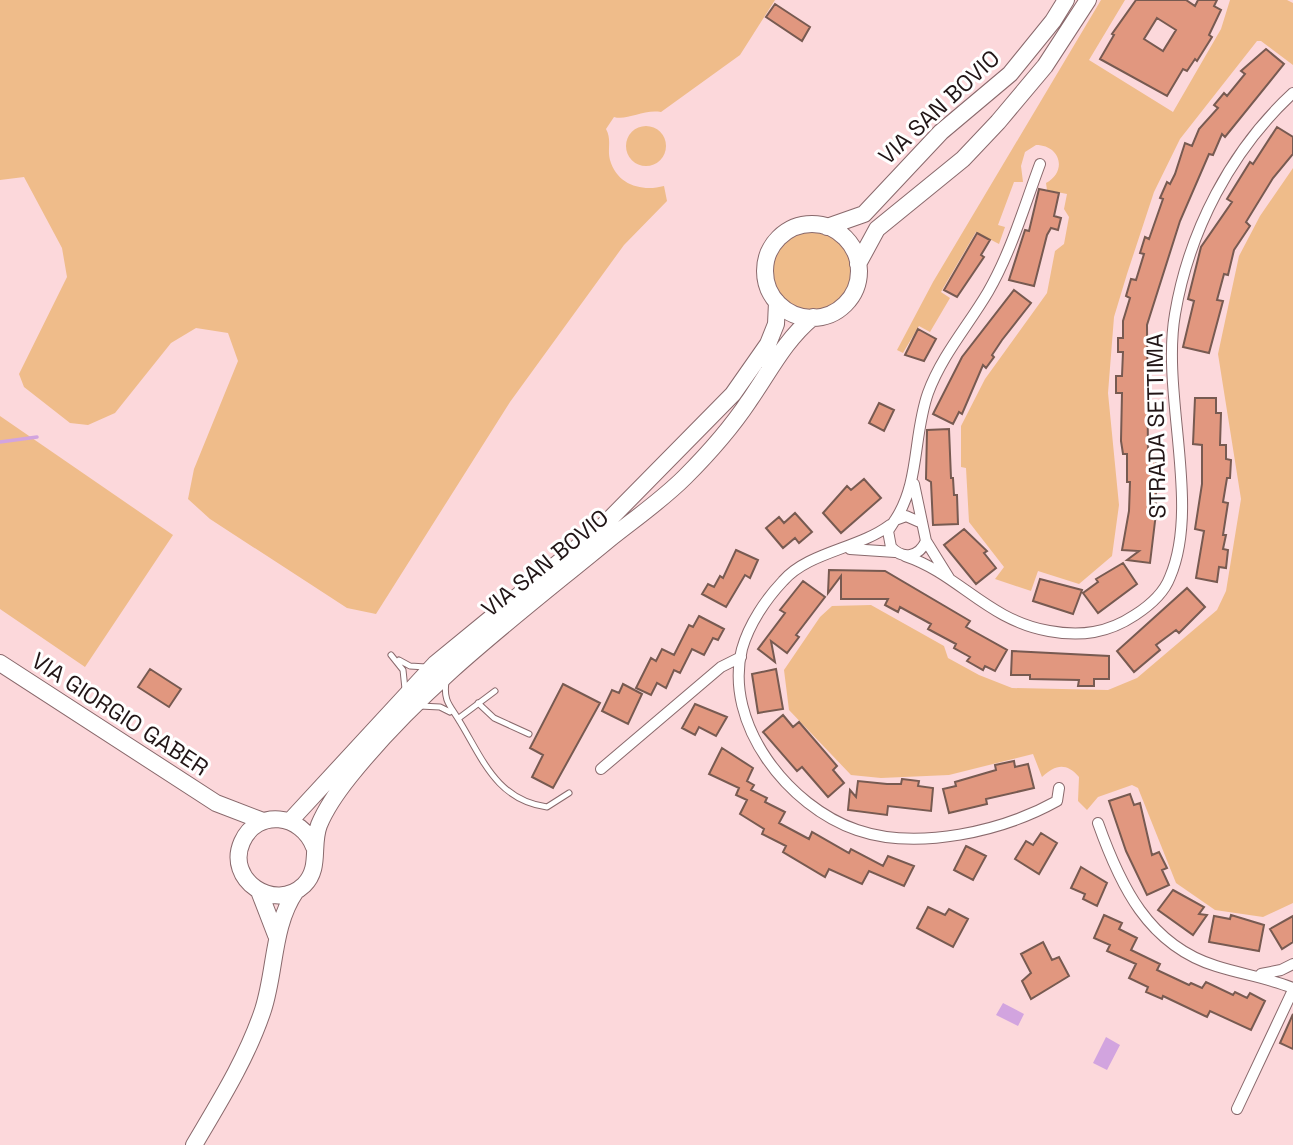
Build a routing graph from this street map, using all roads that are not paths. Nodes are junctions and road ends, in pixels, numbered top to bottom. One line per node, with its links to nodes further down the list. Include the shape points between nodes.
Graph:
1 (1066, 0): 5 (main road, VIA SAN BOVIO, via 1010,74 941,132 864,214)
2 (1088, 0): 6 (main road, VIA SAN BOVIO, via 1045,66 998,122 963,159 877,229)
3 (1293, 93): 15 (street, STRADA SETTIMA, via 1232,167 1204,219 1183,278 1171,352 1180,516 1174,568 1163,589 1143,610 1114,628 1071,633 1023,624 996,613)
4 (1040, 163): 9 (street, STRADA SETTIMA, via 998,274 945,356 929,393 918,428)
5 (827, 227): 6 (main road, via 850,244); 7 (main road, VIA SAN BOVIO, via 799,226 783,234 771,248 765,278)
6 (858, 264): 8 (main road, VIA SAN BOVIO, via 857,282 847,301 835,311)
7 (777, 302): 8 (main road, via 790,312); 18 (main road, VIA SAN BOVIO, via 776,324 768,344 733,394 601,527)
8 (813, 317): 18 (main road, VIA SAN BOVIO, via 782,348 732,426 684,478)
9 (913, 477): 10 (street, STRADA SETTIMA, via 903,509); 11 (street, STRADA SETTIMA)
10 (892, 523): 11 (street, via 906,516); 13 (street, STRADA SETTIMA); 14 (street, via 887,536)
11 (922, 523): 12 (street, STRADA SETTIMA)
12 (926, 541): 14 (street, via 920,551); 15 (street, STRADA SETTIMA)
13 (847, 549): 14 (street, STRADA SETTIMA); 16 (street, STRADA SETTIMA, via 815,559 785,578 758,614)
14 (900, 554): 15 (street, STRADA SETTIMA)
15 (951, 580)
16 (741, 657): 24 (street, via 721,667); 25 (street, STRADA SETTIMA, via 747,724 756,744 800,797 859,831 923,837 994,827 1026,818 1057,801)
17 (0, 663): 27 (main road, VIA GIORGIO GABER)
18 (441, 668): 20 (main road, VIA SAN BOVIO); 20 (lane, via 410,666 391,655 405,676); 22 (lane, via 444,697)
19 (495, 691): 21 (lane)
20 (408, 703): 22 (lane, via 440,707); 29 (main road, VIA SAN BOVIO); 32 (main road, VIA SAN BOVIO, via 347,779 318,827)
21 (478, 703): 22 (lane); 23 (lane, via 494,718)
22 (459, 718): 26 (lane, via 494,780 510,793 530,805 547,807)
23 (529, 734)
24 (601, 769)
25 (1059, 788)
26 (569, 793)
27 (216, 803): 28 (main road, VIA GIORGIO GABER); 31 (main road, VIA GIORGIO GABER)
28 (263, 821): 29 (main road); 31 (main road)
29 (290, 821): 32 (main road, via 307,833)
30 (1098, 823): 37 (street, via 1130,900 1154,930 1183,952)
31 (242, 841): 33 (main road, via 241,871)
32 (314, 847): 34 (main road, VIA SAN BOVIO, via 313,872)
33 (259, 891): 34 (main road, via 283,895); 35 (main road)
34 (296, 891): 35 (main road, VIA SAN BOVIO)
35 (276, 938): 40 (main road, VIA SAN BOVIO, via 254,1035)
36 (1293, 965): 37 (street, via 1267,974); 38 (street)
37 (1244, 973): 38 (street)
38 (1293, 988): 39 (street)
39 (1237, 1109)
40 (194, 1145)

